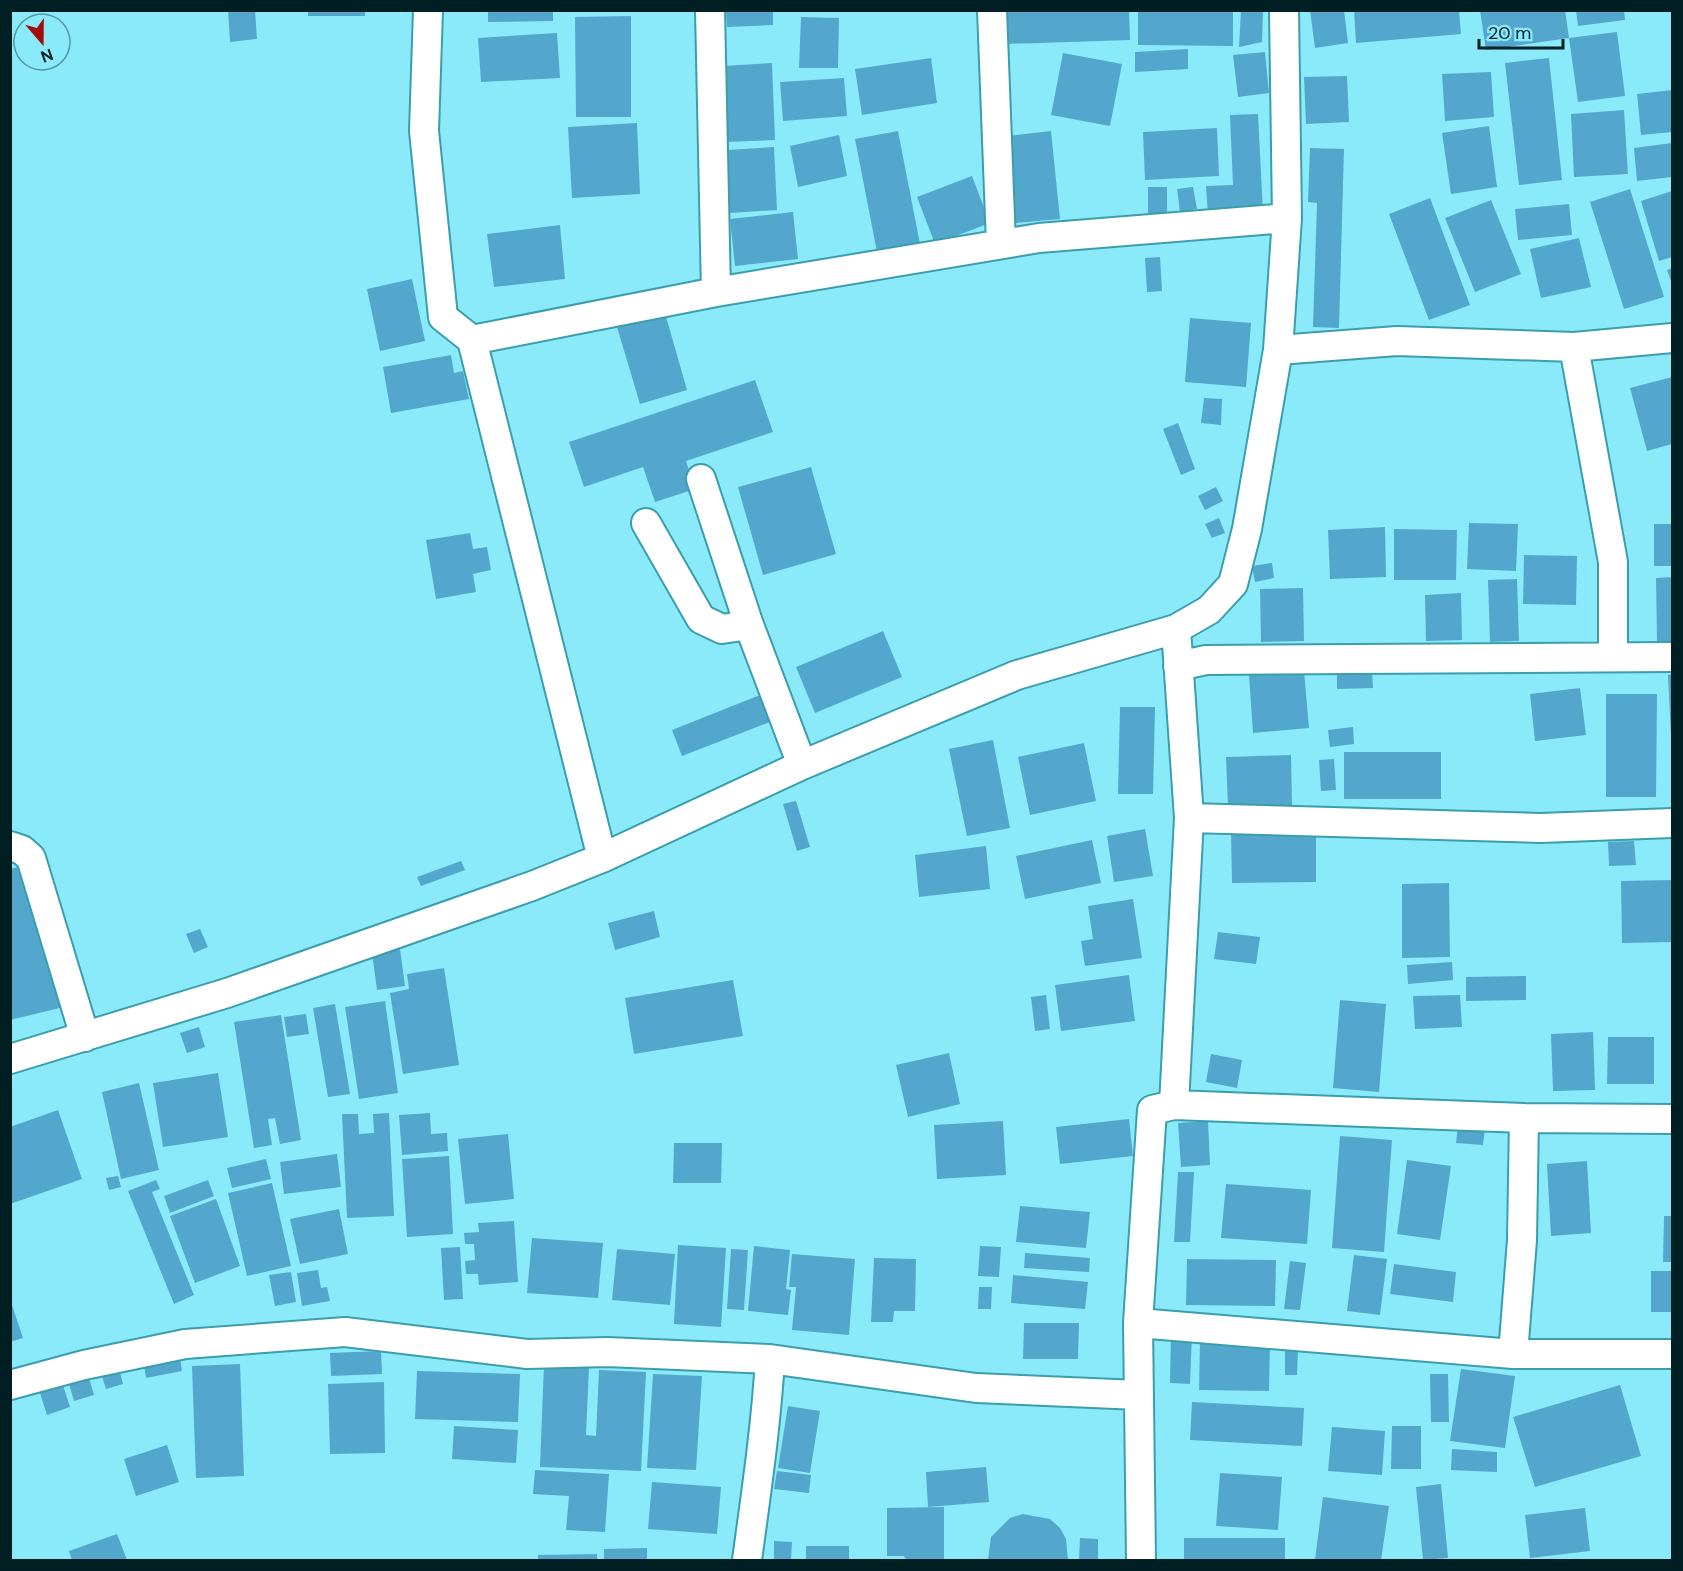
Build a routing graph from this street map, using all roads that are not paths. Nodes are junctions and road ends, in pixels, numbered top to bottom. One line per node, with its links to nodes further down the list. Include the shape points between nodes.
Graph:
1 (428, 10): 9 (street, via 424,130 443,317)
2 (710, 10): 7 (street)
3 (992, 10): 6 (street)
4 (1284, 10): 5 (street)
5 (1287, 218): 6 (street); 11 (street)
6 (1001, 244): 7 (street)
7 (716, 291): 9 (street)
8 (1672, 338): 10 (street)
9 (472, 340): 23 (street)
10 (1574, 347): 11 (street, via 1397,341); 16 (street, via 1613,562)
11 (1278, 350): 15 (street, via 1247,529 1233,585 1209,610)
12 (701, 478): 14 (street)
13 (646, 524): 14 (street, via 701,620 722,629)
14 (749, 625): 19 (street)
15 (1176, 629): 18 (street); 19 (street, via 1017,675)
16 (1613, 657): 17 (street); 18 (street, via 1206,660)
17 (1672, 657)
18 (1178, 666): 20 (street)
19 (802, 765): 23 (street)
20 (1189, 818): 21 (street, via 1541,828); 26 (street)
21 (1672, 823)
22 (10, 846): 24 (street, via 32,858)
23 (602, 858): 24 (street, via 227,993)
24 (85, 1037): 25 (street)
25 (10, 1059)
26 (1174, 1105): 27 (street); 29 (street, via 1152,1110)
27 (1524, 1118): 28 (street); 30 (street, via 1522,1240)
28 (1672, 1119)
29 (1138, 1323): 30 (street); 34 (street)
30 (1513, 1354): 31 (street)
31 (1672, 1354)
32 (770, 1359): 33 (street, via 607,1352 527,1354 345,1332 184,1344); 34 (street, via 976,1388); 35 (street)
33 (10, 1385)
34 (1139, 1395): 36 (street)
35 (747, 1560)
36 (1142, 1560)

